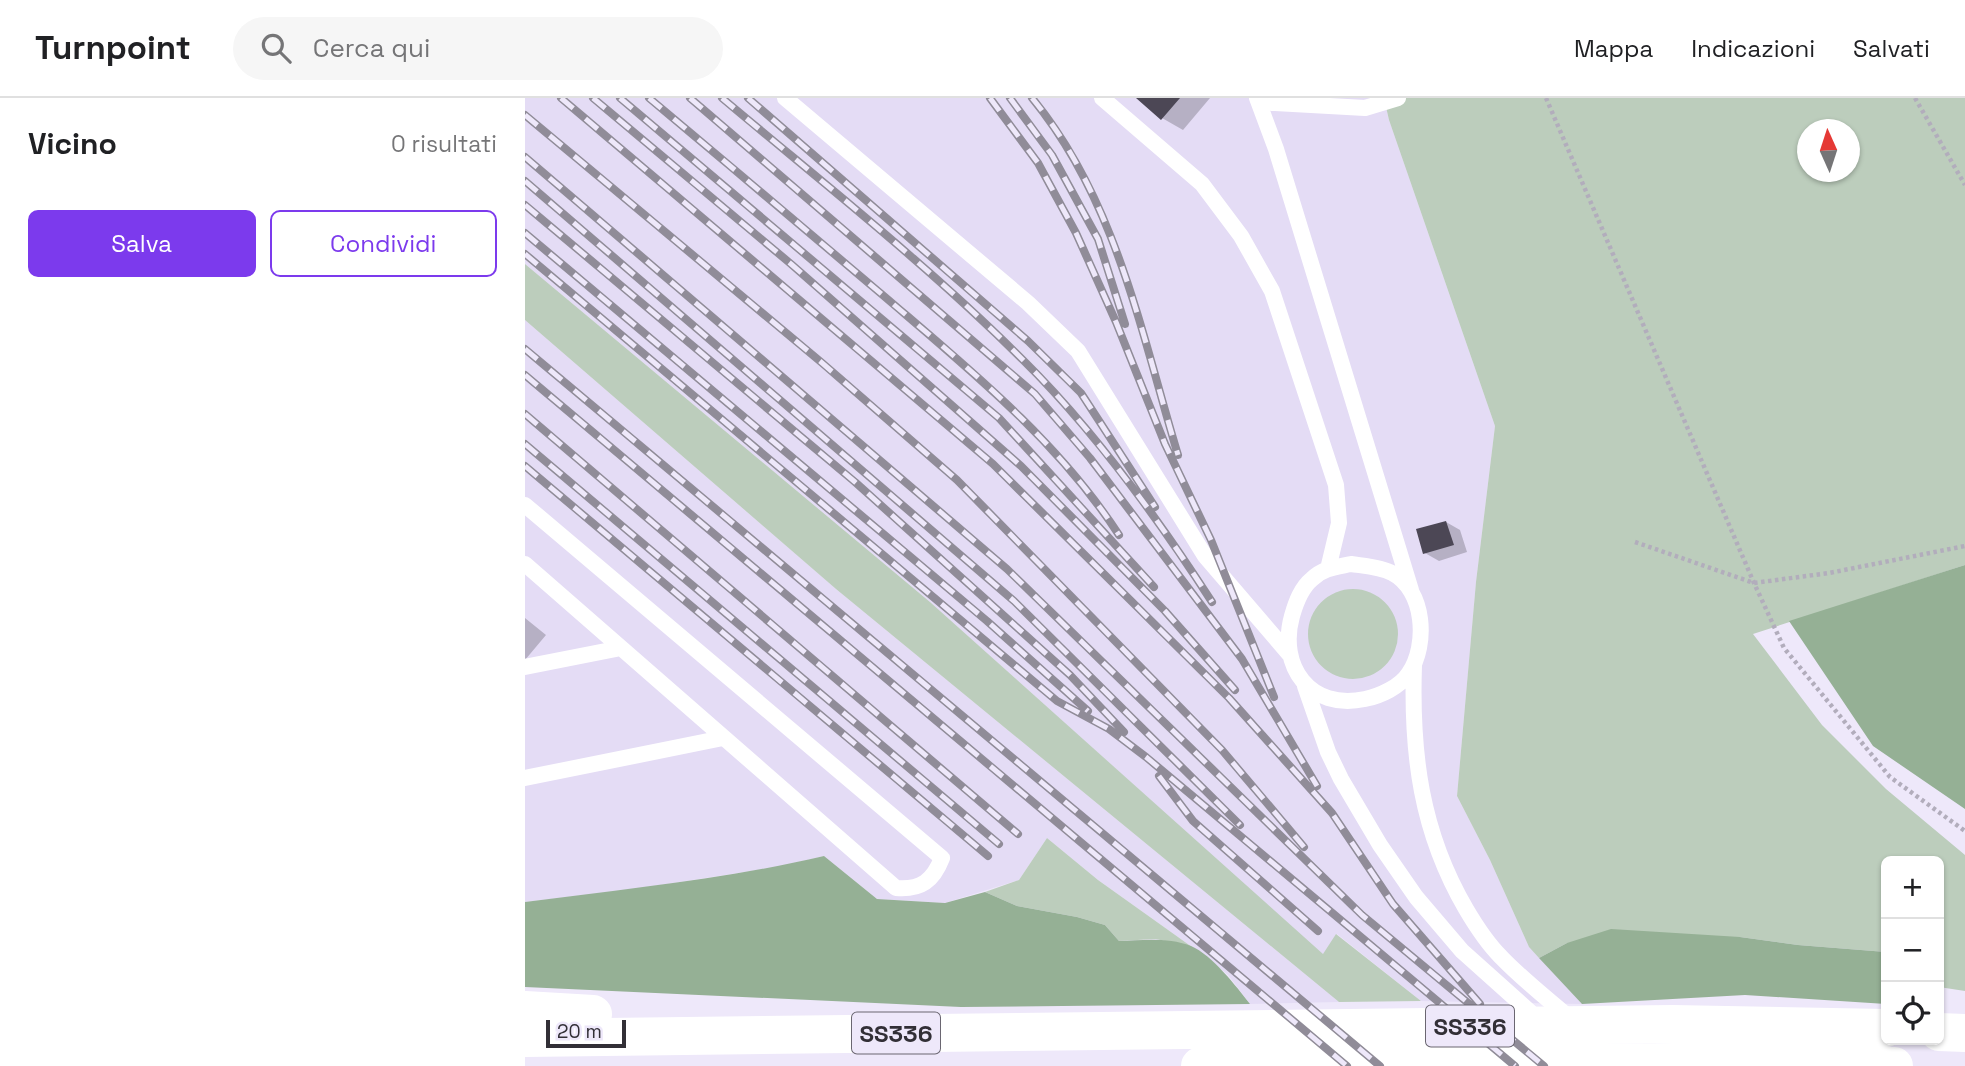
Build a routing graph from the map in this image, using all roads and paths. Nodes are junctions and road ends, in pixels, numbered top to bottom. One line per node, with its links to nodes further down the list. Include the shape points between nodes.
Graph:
1 (785, 98): 16 (lane, via 1028,303 1078,351 1205,556)
2 (1102, 98): 12 (lane, via 1202,184 1241,236 1272,291 1336,485 1339,523)
3 (1398, 98): 6 (lane, via 1365,108)
4 (1546, 98): 13 (path)
5 (1915, 98): 7 (path)
6 (1258, 100): 14 (lane)
7 (1965, 185)
8 (525, 505): 20 (lane, via 942,858 936,875 913,889 896,888)
9 (1635, 542): 13 (path)
10 (1965, 546): 13 (path)
11 (525, 564): 15 (lane)
12 (1328, 569): 14 (lane, via 1351,564 1370,567 1393,573); 16 (lane, via 1301,592 1287,632)
13 (1754, 583): 22 (path, via 1784,648 1890,777)
14 (1411, 590): 17 (lane, via 1420,640)
15 (621, 648): 18 (lane); 20 (lane)
16 (1290, 655): 19 (lane)
17 (1414, 665): 19 (lane, via 1406,677 1379,696 1351,702 1327,698); 34 (lane, via 1418,764 1429,826 1447,875 1500,957)
18 (525, 667)
19 (1305, 686): 33 (lane, via 1341,779 1416,897 1462,951)
20 (723, 738): 21 (lane)
21 (525, 778)
22 (1965, 831)
23 (525, 1010): 29 (highway)
24 (1965, 1023): 25 (lane)
25 (1944, 1025)
26 (1881, 1028): 29 (highway, SS336, via 1673,1024)
27 (1944, 1032): 28 (highway)
28 (1965, 1033)
29 (798, 1034): 30 (highway, SS336)
30 (525, 1038)
31 (1298, 1065): 32 (highway, SS336); 35 (highway, SS336, via 1707,1062)
32 (1200, 1066)
33 (1591, 1066)
34 (1625, 1066)
35 (1894, 1066)

